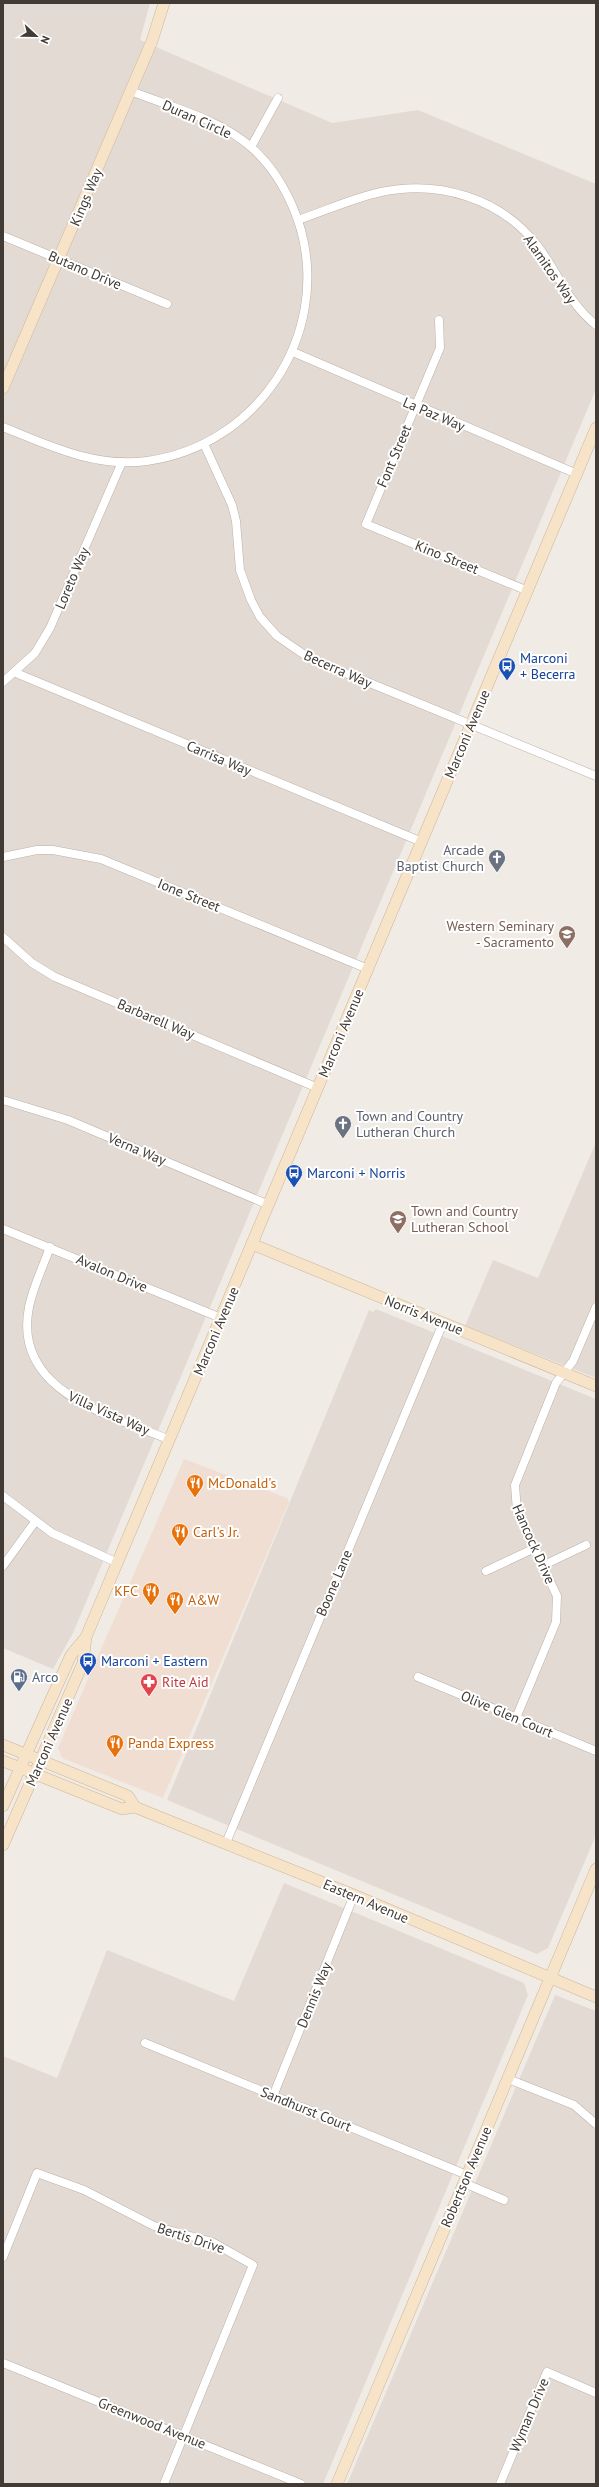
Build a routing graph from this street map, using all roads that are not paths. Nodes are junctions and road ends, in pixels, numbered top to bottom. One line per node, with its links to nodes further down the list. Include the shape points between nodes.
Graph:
1 (164, 3): 2 (main road, Kings Way)
2 (131, 91): 4 (street, Duran Circle, via 222,128); 7 (main road, Kings Way)
3 (278, 98): 4 (street)
4 (251, 147): 5 (street, Duran Circle, via 277,177)
5 (298, 220): 10 (street, Alamitos Way, via 368,196 399,190 444,190 478,199 503,213 527,233 576,306); 11 (street, Duran Circle, via 304,241 308,280 304,317)
6 (3, 236): 7 (street, Butano Drive)
7 (60, 260): 8 (street, Butano Drive); 12 (main road, Kings Way)
8 (167, 304)
9 (439, 320): 13 (street, Font Street, via 440,348)
10 (596, 325)
11 (293, 352): 13 (street, La Paz Way); 16 (street, Duran Circle, via 273,387 252,411 237,424)
12 (3, 388)
13 (415, 406): 18 (street, La Paz Way); 19 (street, Font Street)
14 (3, 427): 17 (street, Duran Circle, via 62,451 87,458)
15 (596, 428): 18 (main road, Marconi Avenue)
16 (204, 444): 17 (street, Duran Circle, via 166,457); 23 (street, Becerra Way, via 232,505 244,582 251,600 268,627 287,644 309,658)
17 (122, 462): 21 (street, Loreto Way, via 50,628 35,653)
18 (577, 474): 20 (main road, Marconi Avenue)
19 (366, 524): 20 (street, Kino Street)
20 (528, 591): 23 (main road, Marconi Avenue)
21 (16, 673): 22 (street, Loreto Way); 25 (street, Carrisa Way)
22 (3, 682)
23 (471, 725): 24 (street, Becerra Way); 25 (main road, Marconi Avenue)
24 (596, 776)
25 (422, 842): 28 (main road, Marconi Avenue)
26 (3, 857): 28 (street, Ione Street, via 37,850 53,850 102,859)
27 (3, 937): 29 (street, Barbarell Way, via 28,959 55,977)
28 (368, 969): 29 (main road, Marconi Avenue)
29 (318, 1088): 31 (main road, Marconi Avenue)
30 (3, 1100): 31 (street, Verna Way, via 68,1120)
31 (269, 1206): 33 (main road, Marconi Avenue)
32 (3, 1229): 34 (street, Avalon Drive)
33 (252, 1244): 36 (main road, Marconi Avenue); 37 (main road, Norris Avenue)
34 (50, 1247): 36 (street, Avalon Drive); 40 (street, Villa Vista Way, via 32,1296 28,1315 29,1343 41,1370 55,1386 73,1399)
35 (596, 1308): 38 (street, Hancock Drive, via 573,1362)
36 (221, 1318): 40 (main road, Marconi Avenue)
37 (443, 1323): 38 (main road, Norris Avenue); 61 (street, Boone Lane)
38 (564, 1373): 39 (main road, Norris Avenue); 44 (street, Hancock Drive, via 556,1383 515,1485 517,1511)
39 (596, 1386)
40 (170, 1440): 45 (main road, Marconi Avenue)
41 (3, 1496): 42 (street)
42 (34, 1522): 45 (street, via 69,1542); 47 (street)
43 (586, 1544): 46 (street)
44 (535, 1548): 46 (street, Hancock Drive); 48 (street)
45 (118, 1563): 49 (main road, Marconi Avenue)
46 (544, 1565): 51 (street, Hancock Drive, via 557,1596 558,1616)
47 (3, 1566)
48 (486, 1571)
49 (86, 1637): 54 (main road, Marconi Avenue, via 70,1655); 55 (main road, Marconi Avenue, via 83,1663)
50 (418, 1677): 51 (street, Olive Glen Court)
51 (516, 1718): 53 (street, Olive Glen Court)
52 (3, 1745): 54 (main road, Eastern Avenue)
53 (596, 1751)
54 (26, 1755): 55 (main road, Eastern Avenue); 57 (main road, Marconi Avenue)
55 (40, 1760): 58 (main road, Marconi Avenue); 60 (main road, Eastern Avenue, via 128,1796)
56 (3, 1761): 57 (main road, Eastern Avenue)
57 (20, 1768): 58 (main road, Eastern Avenue); 59 (main road, Marconi Avenue)
58 (34, 1774): 60 (main road, Eastern Avenue, via 122,1809); 62 (main road, Marconi Avenue)
59 (3, 1806)
60 (135, 1807): 61 (main road, Eastern Avenue)
61 (226, 1843): 64 (main road, Eastern Avenue)
62 (3, 1845)
63 (596, 1869): 65 (main road, Robertson Avenue)
64 (354, 1895): 65 (main road, Eastern Avenue); 69 (street, Dennis Way)
65 (550, 1978): 66 (main road, Eastern Avenue); 68 (main road, Robertson Avenue)
66 (596, 1997)
67 (145, 2043): 69 (street, Sandhurst Court)
68 (508, 2079): 70 (street, via 574,2105); 71 (main road, Robertson Avenue)
69 (273, 2096): 71 (street, Sandhurst Court)
70 (596, 2124)
71 (465, 2179): 72 (street, Sandhurst Court); 79 (main road, Robertson Avenue)
72 (504, 2200)
73 (3, 2257): 76 (street, Bertis Drive, via 37,2173 84,2190 154,2226 212,2242 253,2265)
74 (3, 2363): 76 (street, Greenwood Avenue)
75 (596, 2393): 80 (street, Wyman Drive, via 547,2372)
76 (183, 2436): 77 (street, Bertis Drive); 78 (street, Greenwood Avenue)
77 (164, 2484)
78 (301, 2484)
79 (336, 2484)
80 (500, 2484)

